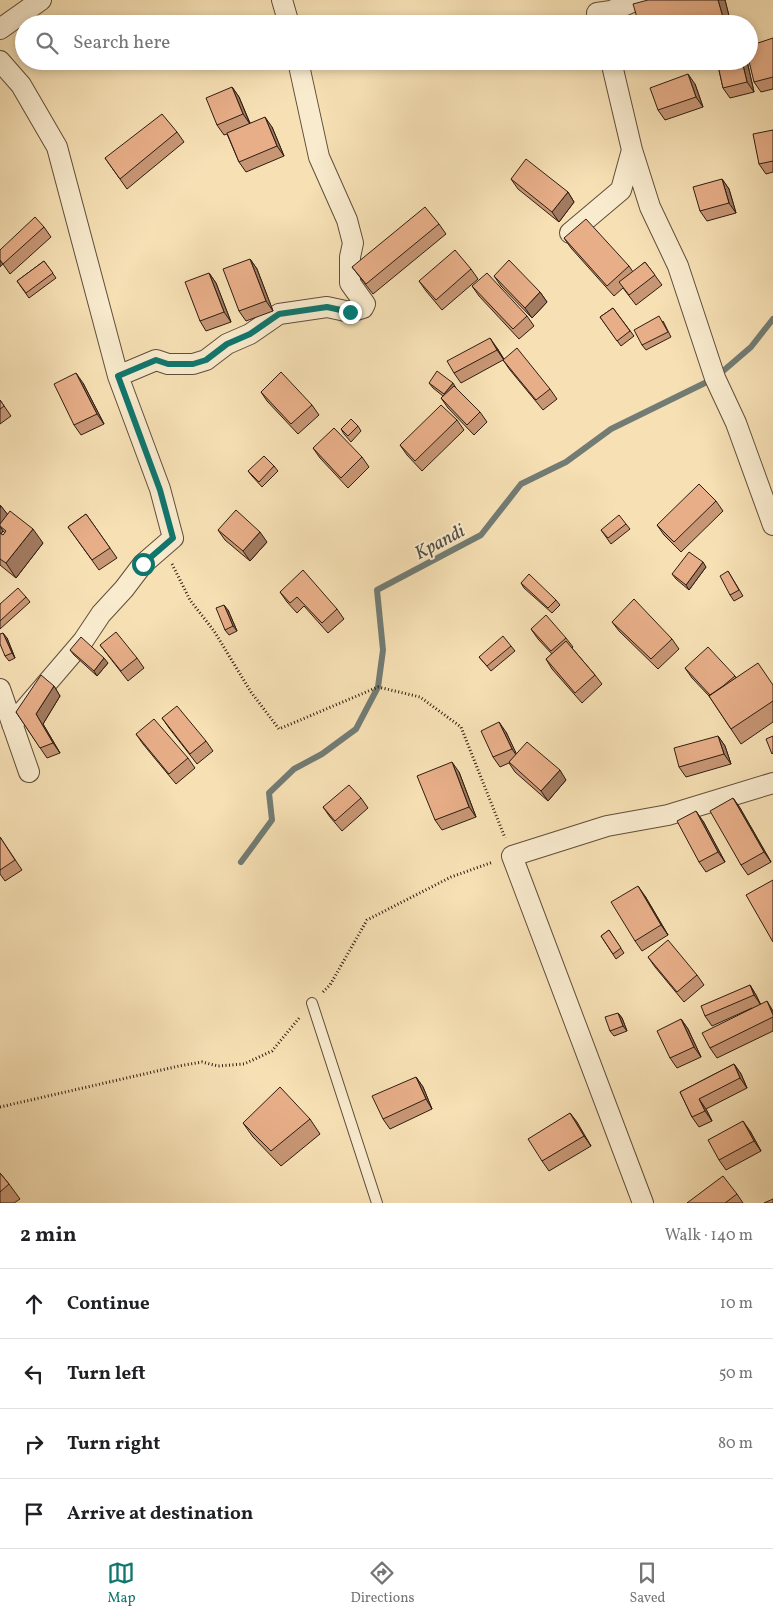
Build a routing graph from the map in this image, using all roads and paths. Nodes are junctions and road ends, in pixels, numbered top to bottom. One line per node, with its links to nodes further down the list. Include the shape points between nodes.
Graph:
1 (41, 0): 5 (street)
2 (282, 0): 6 (street)
3 (637, 0): 4 (street, via 611,11)
4 (597, 12)
5 (20, 15)
6 (286, 15)
7 (15, 18): 8 (street)
8 (0, 29)
9 (0, 61): 14 (street, via 21,85 57,147)
10 (300, 70): 14 (street, via 319,156 347,220 352,243 350,283 365,304 363,308 350,312 327,307 279,314 206,360 193,364 168,364 156,360)
11 (613, 70): 12 (street)
12 (632, 150): 13 (street, via 621,190); 15 (street, via 650,207 678,266 715,378 736,423)
13 (570, 232)
14 (118, 376): 16 (street, via 156,480 173,538)
15 (773, 525)
16 (164, 547): 18 (street, via 143,564 100,614 83,641); 21 (path, via 190,600 279,730 378,687 420,697 461,727)
17 (0, 688): 18 (street)
18 (12, 724): 19 (street)
19 (29, 772)
20 (773, 783): 21 (street, via 668,816 607,826)
21 (512, 856): 22 (path, via 451,877 367,920 330,985); 25 (street)
22 (312, 1003): 23 (path, via 272,1051 244,1064 218,1066 202,1062 179,1066); 24 (lane)
23 (0, 1107)
24 (377, 1203)
25 (643, 1203)

